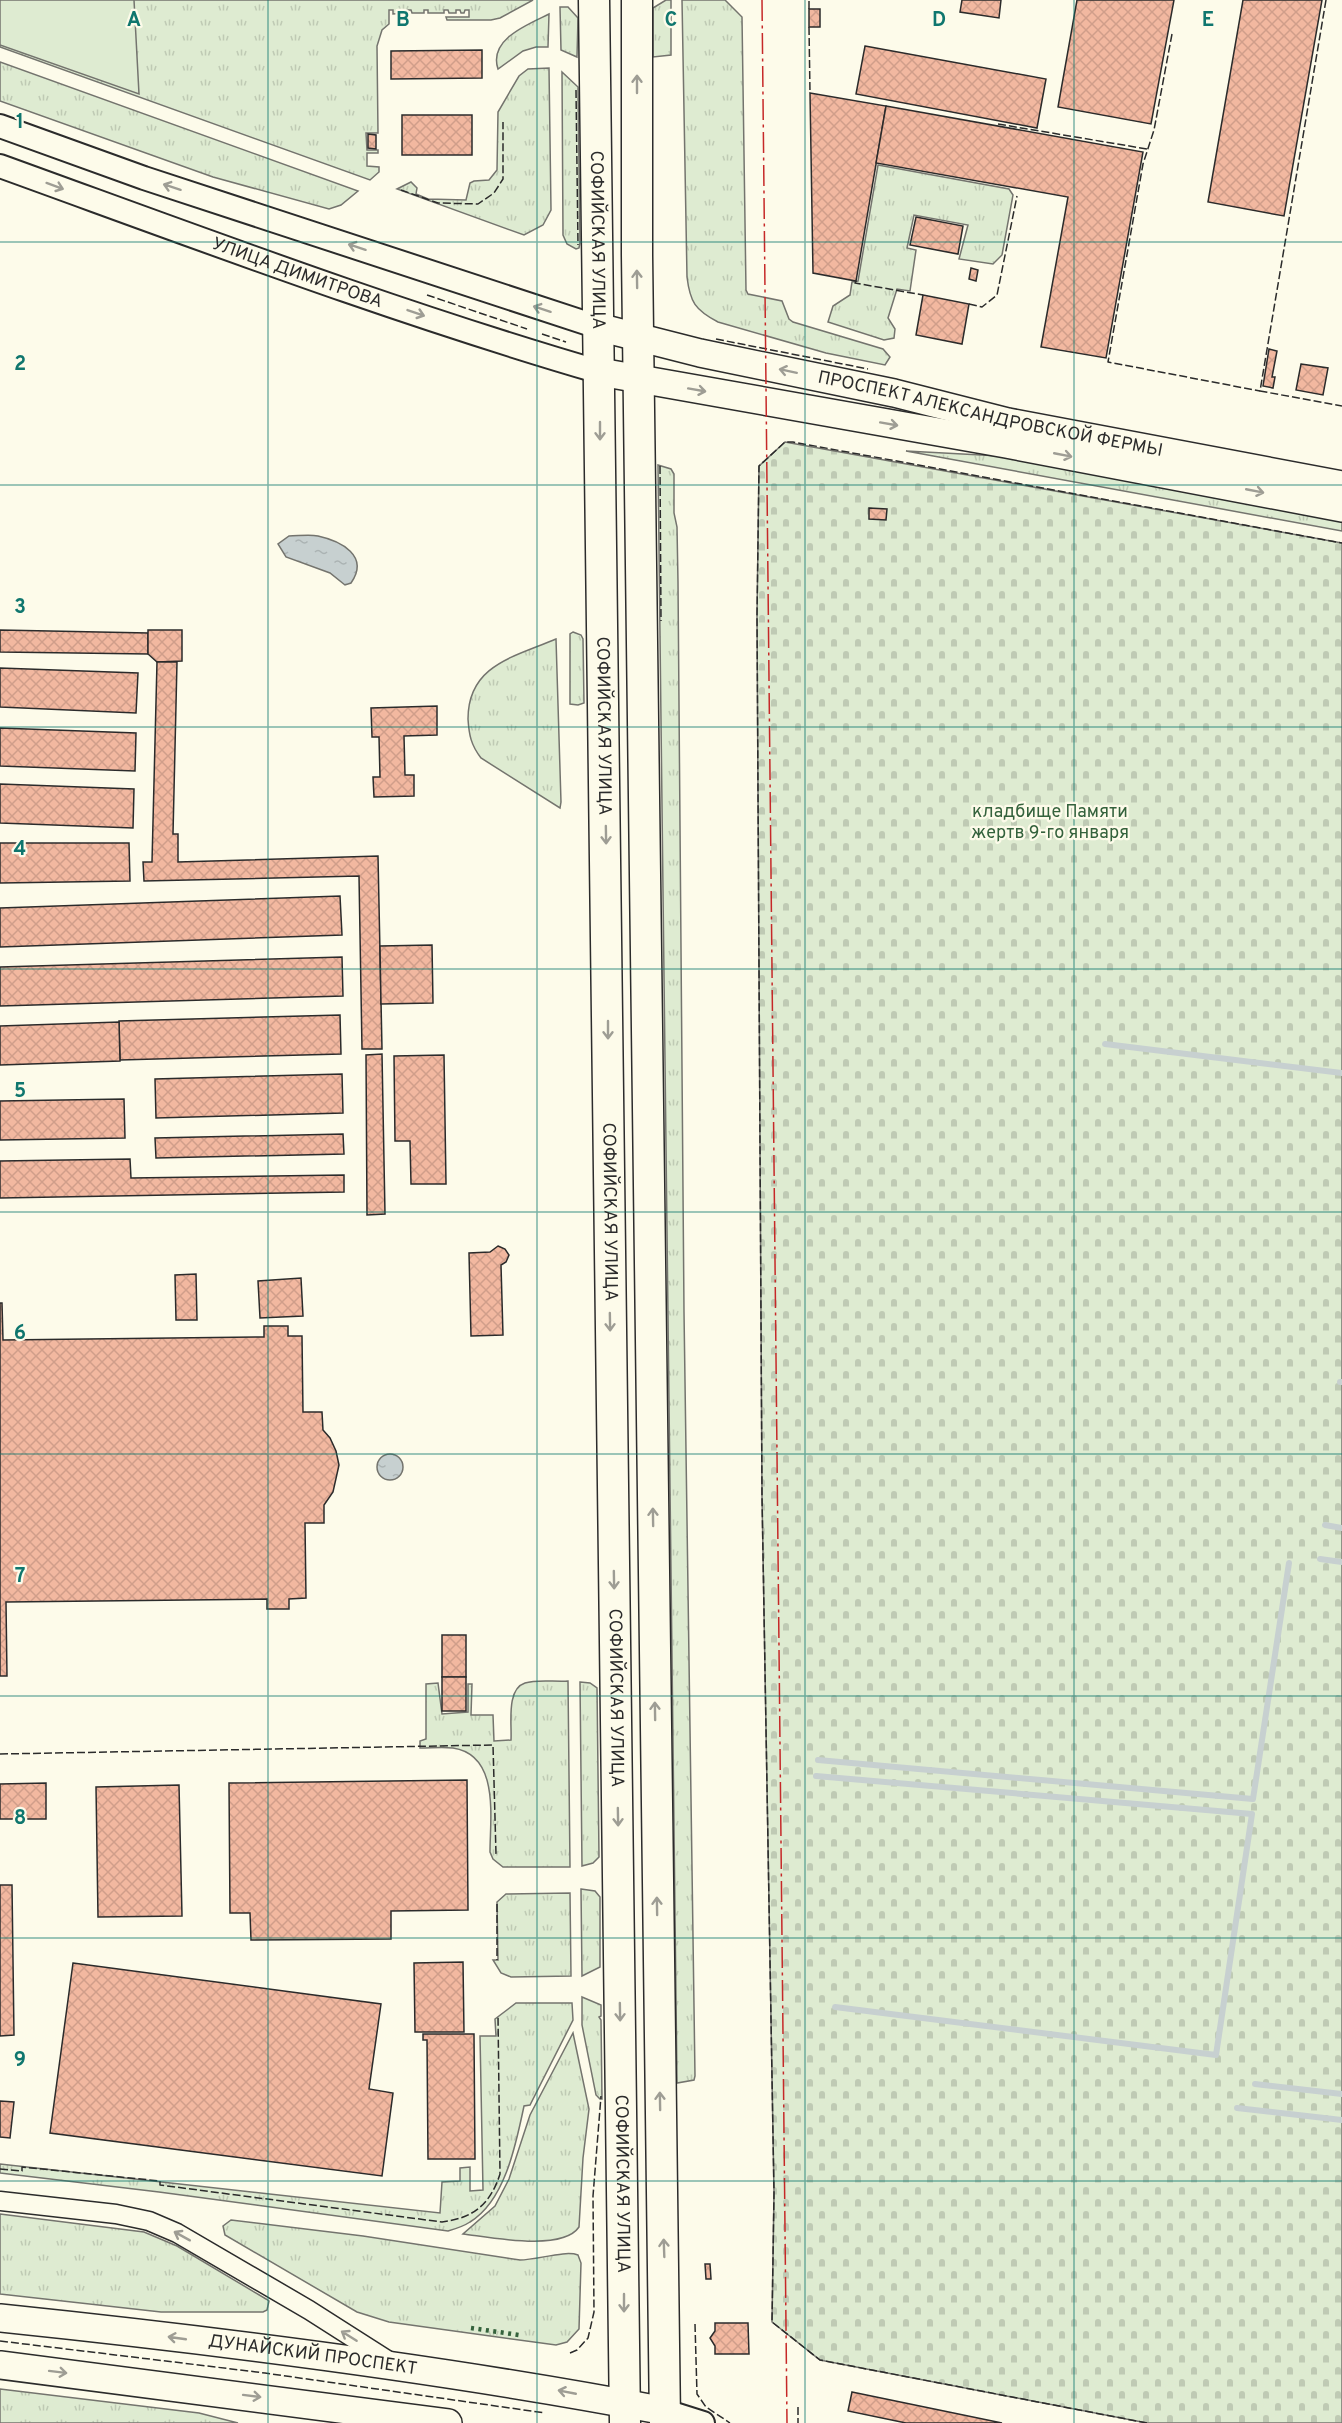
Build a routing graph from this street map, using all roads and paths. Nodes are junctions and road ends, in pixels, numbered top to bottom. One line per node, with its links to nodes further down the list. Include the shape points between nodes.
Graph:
1 (594, 0): 5 (main road, СОФИЙСКАЯ УЛИЦА)
2 (637, 0): 6 (main road, one-way to 2)
3 (0, 126): 5 (street, one-way to 3)
4 (0, 166): 7 (street, УЛИЦА ДИМИТРОВА, one-way to 7, via 274,265 526,351)
5 (598, 327): 6 (main road, ПРОСПЕКТ АЛЕКСАНДРОВСКОЙ ФЕРМЫ); 7 (main road, СОФИЙСКАЯ УЛИЦА)
6 (639, 338): 8 (main road); 9 (main road, ПРОСПЕКТ АЛЕКСАНДРОВСКОЙ ФЕРМЫ, one-way to 6, via 1008,422)
7 (600, 372): 8 (main road, ПРОСПЕКТ АЛЕКСАНДРОВСКОЙ ФЕРМЫ); 15 (main road, СОФИЙСКАЯ УЛИЦА, one-way to 15)
8 (640, 380): 10 (main road, ПРОСПЕКТ АЛЕКСАНДРОВСКОЙ ФЕРМЫ, one-way to 10); 17 (main road, one-way to 8)
9 (1342, 485)
10 (1342, 508)
11 (0, 2201): 14 (street, one-way to 11, via 309,2310 177,2233 149,2221)
12 (0, 2318): 14 (main road, ДУНАЙСКИЙ ПРОСПЕКТ, one-way to 12)
13 (0, 2365): 16 (main road, one-way to 16)
14 (398, 2367): 15 (main road, ДУНАЙСКИЙ ПРОСПЕКТ, one-way to 14, via 558,2391)
15 (625, 2413): 17 (main road, ДУНАЙСКИЙ ПРОСПЕКТ)
16 (342, 2416): 18 (main road)
17 (665, 2417): 19 (street)
18 (448, 2423)
19 (703, 2423)

